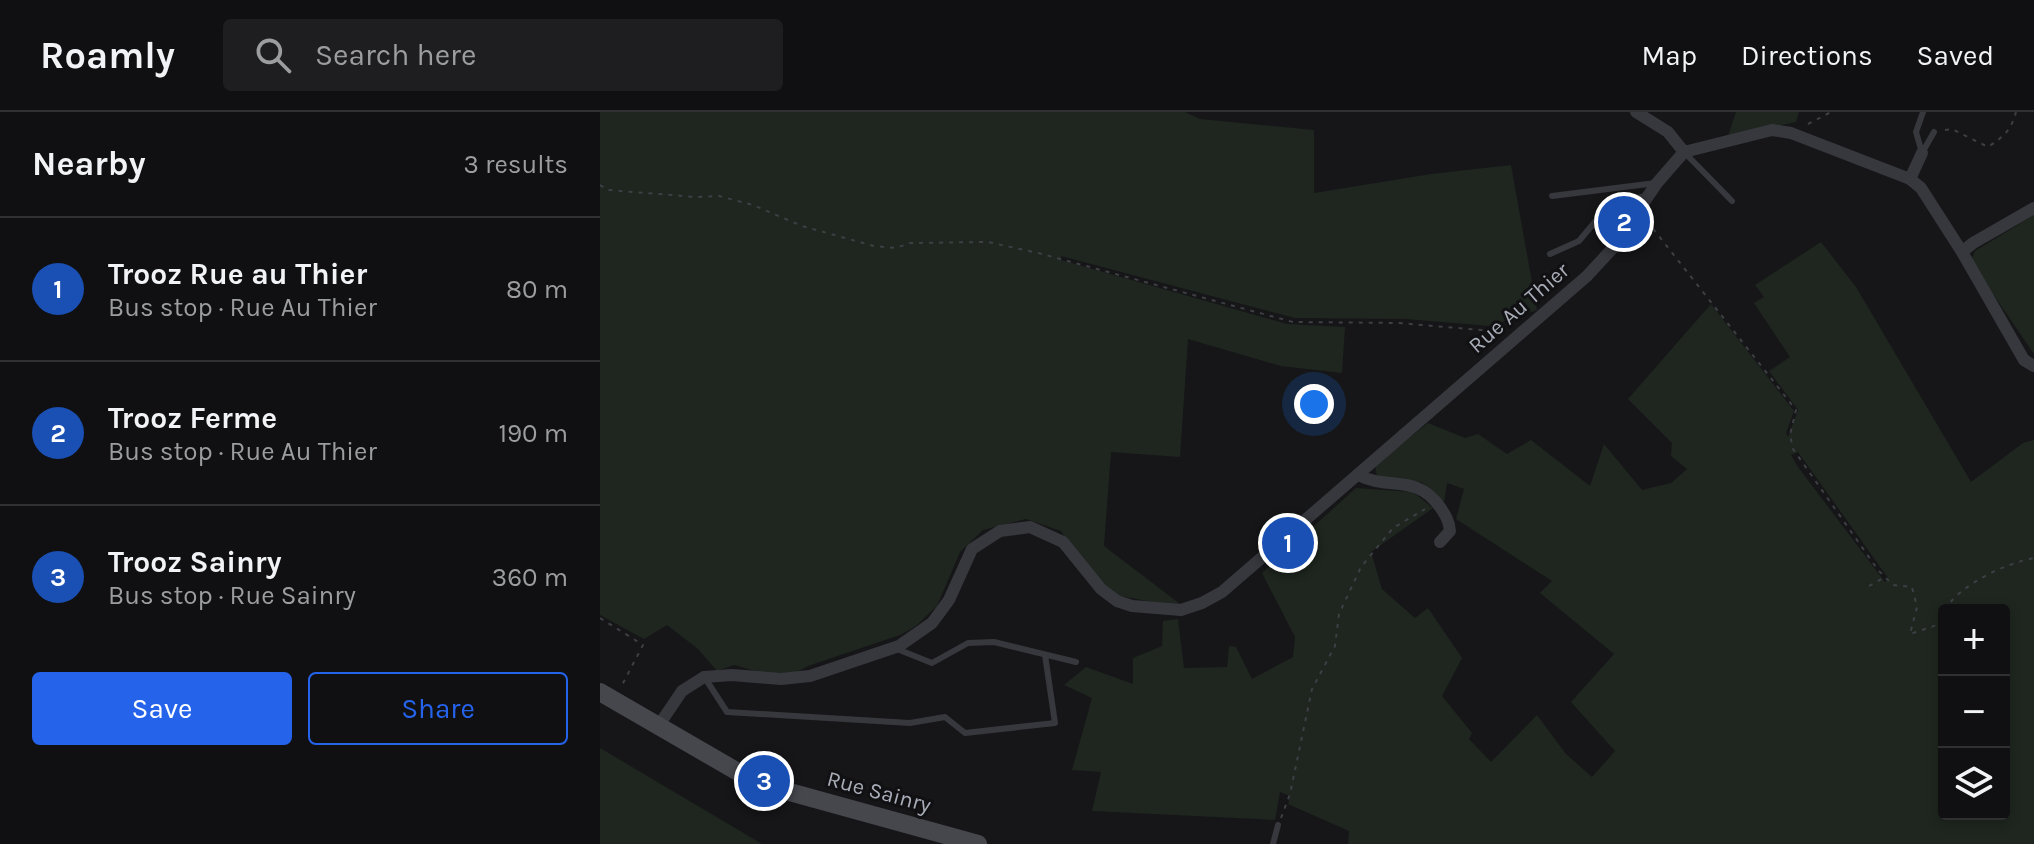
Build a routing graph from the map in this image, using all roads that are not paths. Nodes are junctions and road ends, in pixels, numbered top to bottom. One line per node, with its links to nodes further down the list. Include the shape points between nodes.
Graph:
1 (1636, 112): 4 (street, via 1668,132)
2 (1923, 112): 5 (lane, via 1916,132)
3 (1934, 132): 5 (lane)
4 (1684, 152): 6 (street, via 1772,130); 7 (street, Rue Au Thier); 10 (lane)
5 (1922, 153): 6 (street)
6 (1910, 179): 12 (street)
7 (1657, 183): 8 (lane); 9 (street, Rue Au Thier)
8 (1552, 196)
9 (1644, 201): 13 (lane, via 1635,198 1604,211 1579,241); 15 (street, Rue Au Thier, via 1587,276)
10 (1732, 201)
11 (2034, 208): 12 (street)
12 (1962, 252): 14 (street, via 2024,360)
13 (1550, 254)
14 (2034, 366)
15 (1358, 475): 16 (street, via 1371,482 1409,483 1431,494 1449,521 1450,531); 17 (street, Rue Au Thier, via 1222,592 1181,610 1117,601 1063,542 1030,527 1000,531 972,549 949,600 932,623)
16 (1440, 542)
17 (894, 648): 18 (lane, via 932,663 968,643 994,642); 20 (street, Rue Au Thier, via 810,676)
18 (1045, 655): 19 (lane); 20 (lane, via 1055,723 965,733 945,717 910,723 727,712)
19 (1076, 662)
20 (704, 677): 22 (street, via 682,691)
21 (606, 696): 22 (street, Rue Sainry)
22 (659, 725): 24 (street, Rue Sainry, via 757,783)
23 (1278, 825): 25 (lane)
24 (978, 844)
25 (1273, 844)

